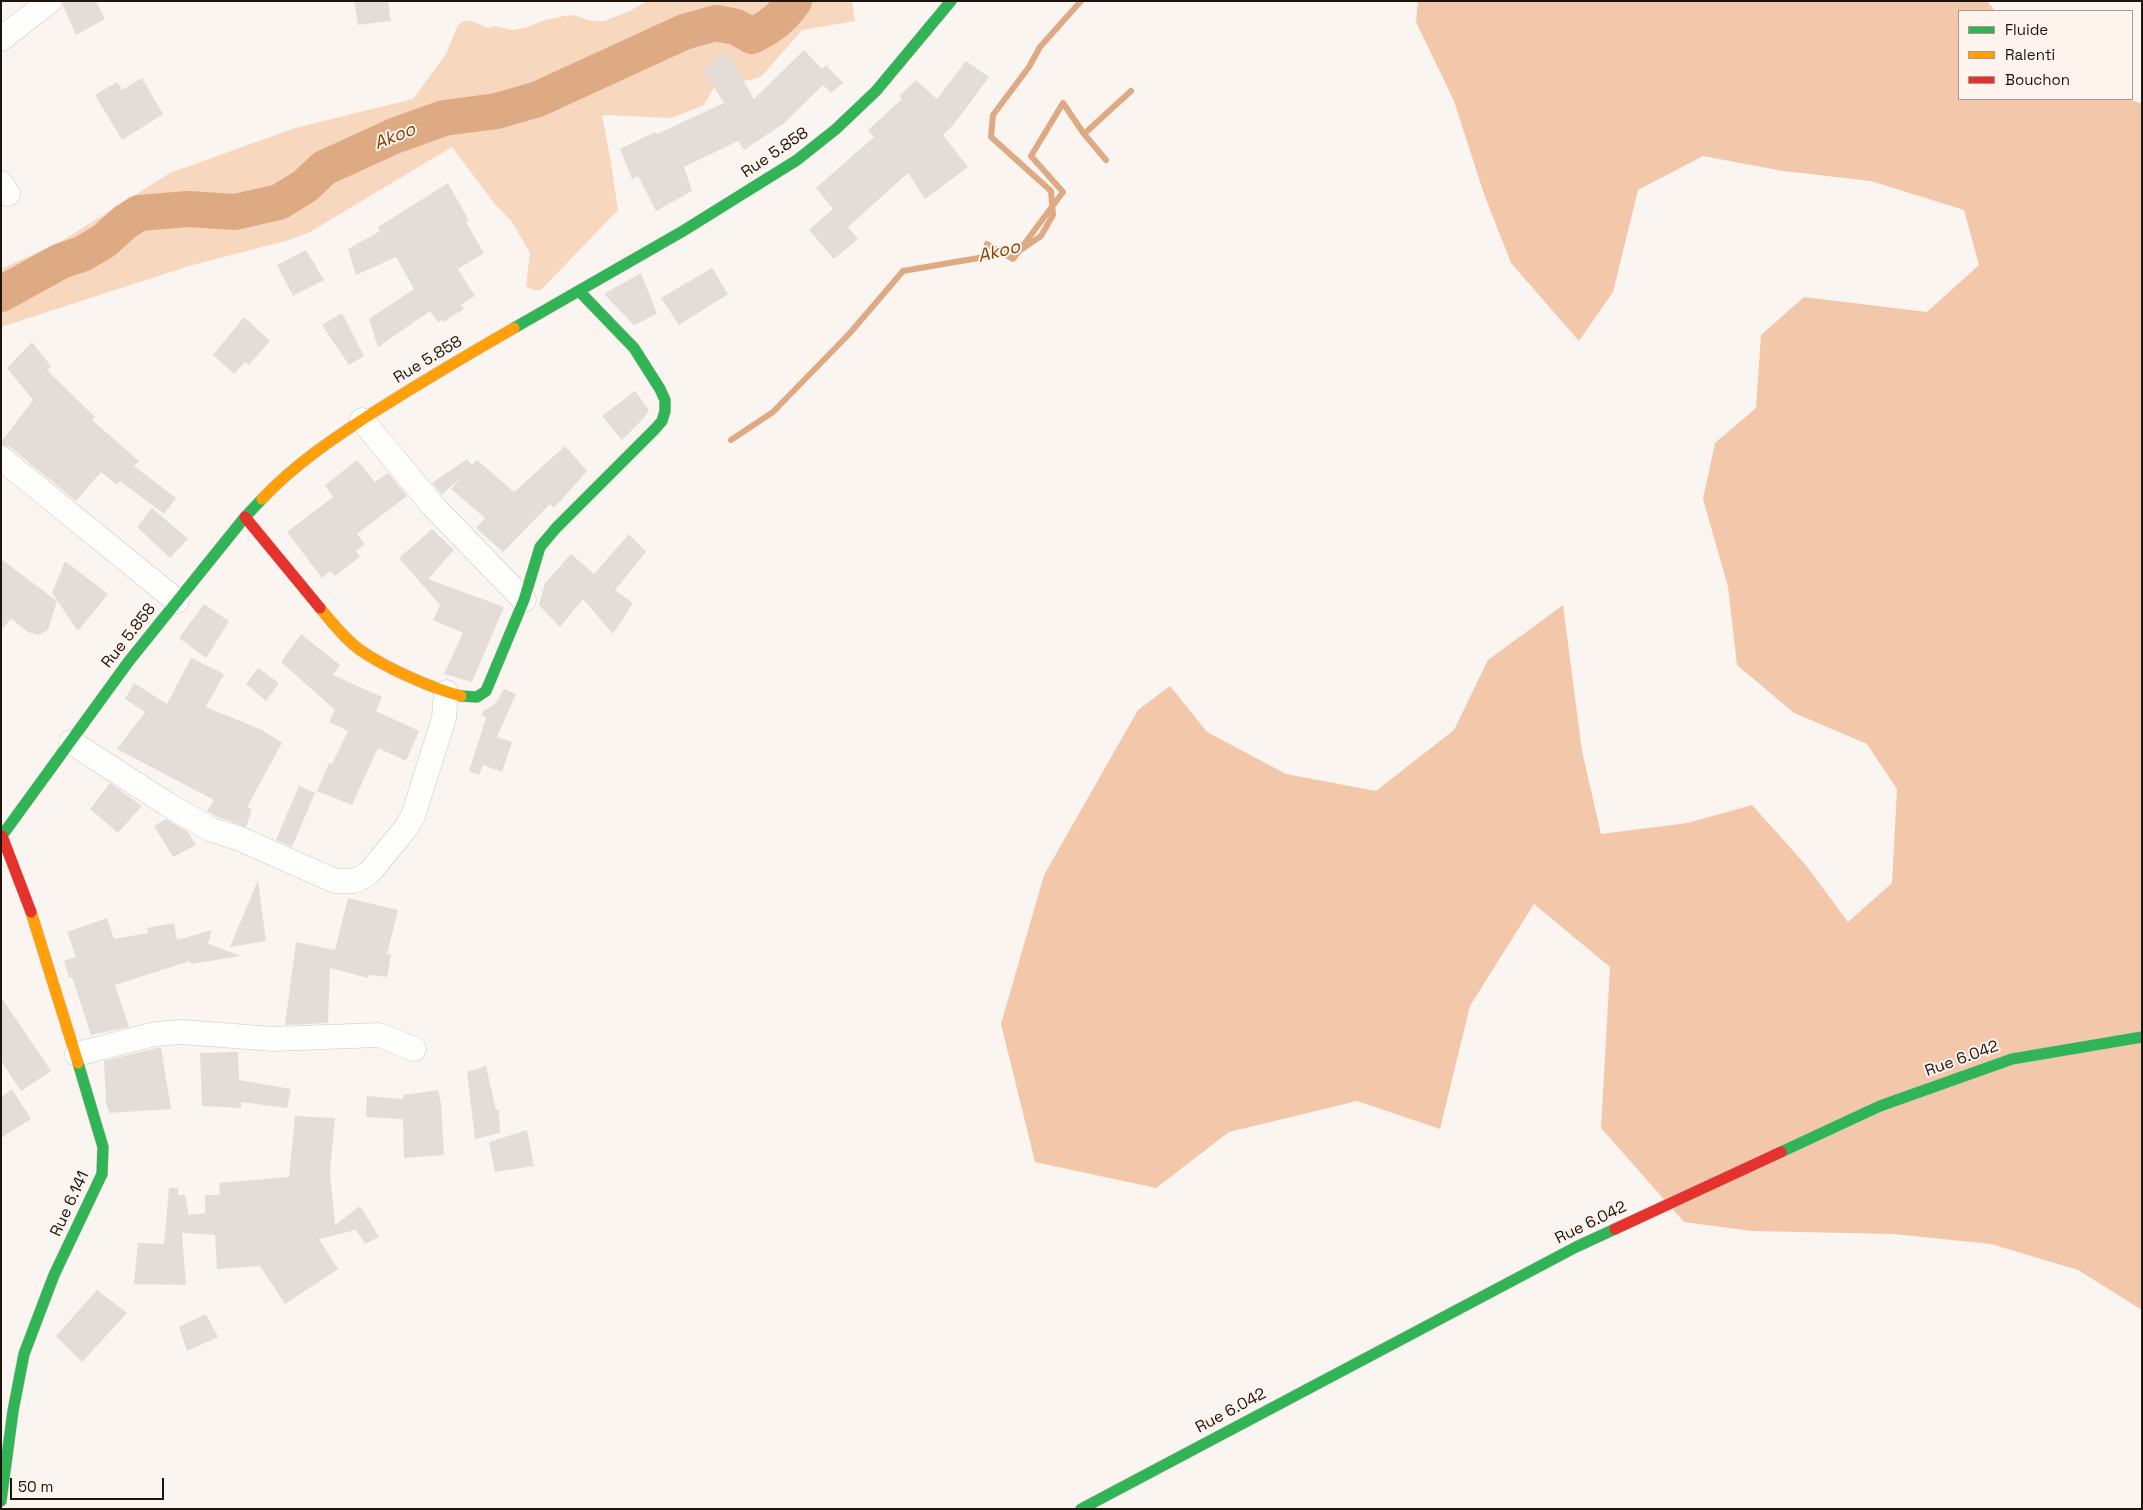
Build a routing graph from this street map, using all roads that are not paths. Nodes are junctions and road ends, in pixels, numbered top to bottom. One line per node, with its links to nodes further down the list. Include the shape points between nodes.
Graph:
1 (50, 1): 3 (street)
2 (951, 1): 4 (street, Rue 5.858, via 876,91 836,130 803,155 683,231)
3 (1, 39)
4 (579, 291): 5 (street, Rue 5.858, via 430,376); 8 (street, via 634,348 660,389 665,410 655,429 547,537 540,547)
5 (362, 420): 7 (street, Rue 5.858, via 323,445 278,482); 8 (street, via 434,507)
6 (1, 458): 9 (street)
7 (245, 517): 9 (street, Rue 5.858); 10 (street, via 335,626 359,649)
8 (524, 600): 10 (street, via 486,691 468,698)
9 (177, 601): 11 (street, Rue 5.858)
10 (446, 692): 11 (street, via 444,718 413,816 369,873 355,881 335,881 238,838 212,830)
11 (71, 742): 12 (street, Rue 5.858)
12 (2, 837): 15 (street, Rue 6.141, via 40,933)
13 (2142, 1037): 19 (street, Rue 6.042, via 2012,1059 1880,1106 1576,1247)
14 (414, 1049): 15 (street, via 379,1035 273,1039 182,1032 155,1034)
15 (77, 1054): 16 (street, Rue 6.141, via 103,1148 102,1174 43,1302)
16 (18, 1380): 17 (street); 18 (street, Rue 6.141)
17 (1, 1415)
18 (1, 1502)
19 (1081, 1509)

